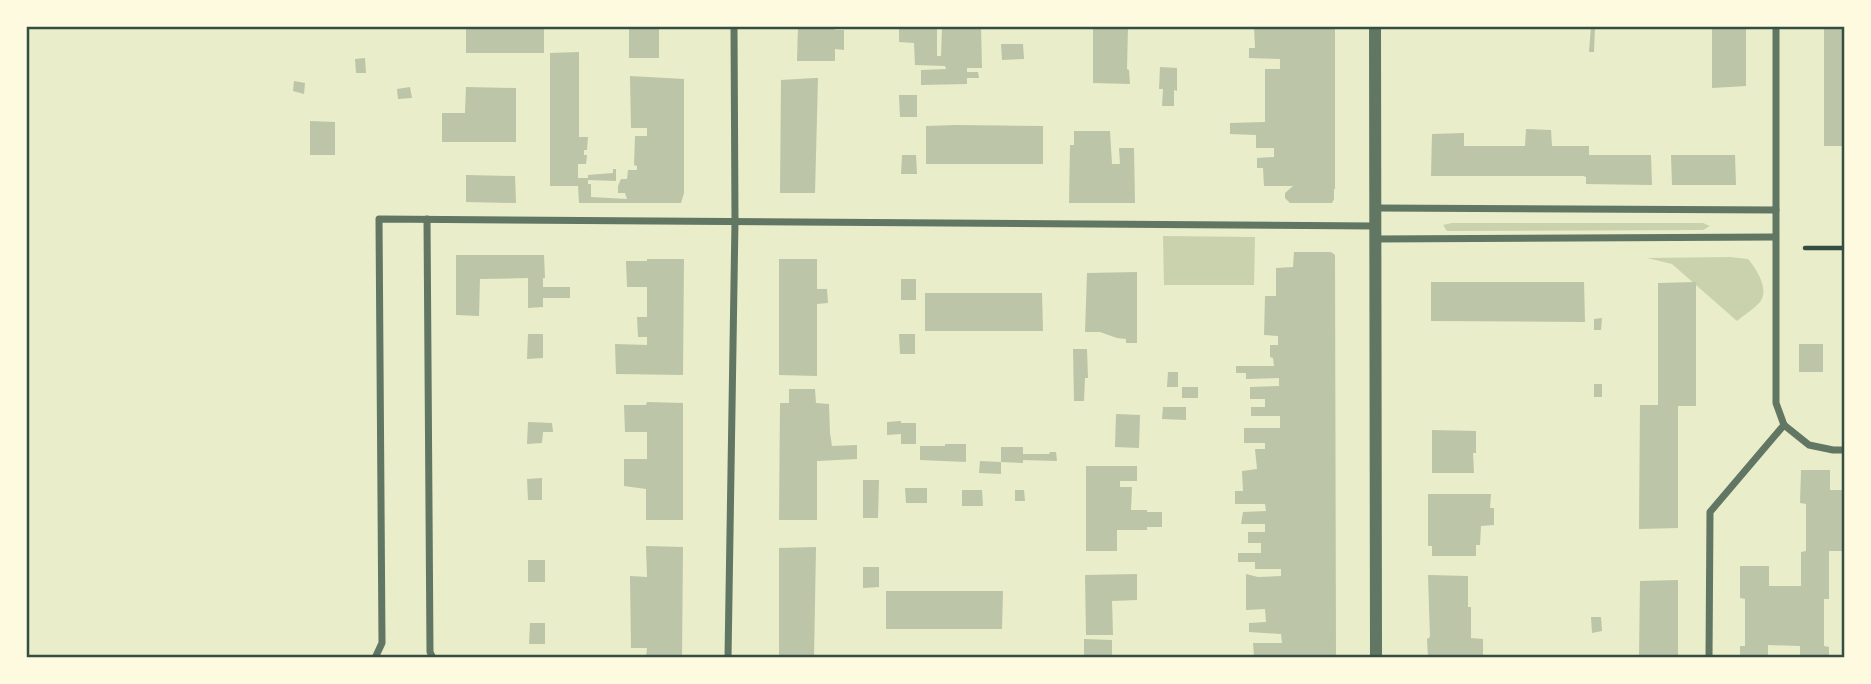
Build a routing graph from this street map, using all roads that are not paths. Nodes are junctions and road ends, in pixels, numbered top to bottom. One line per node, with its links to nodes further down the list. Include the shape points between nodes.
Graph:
1 (734, 26): 7 (street)
2 (1375, 26): 4 (street)
3 (1776, 26): 5 (street)
4 (1376, 208): 5 (street); 8 (street)
5 (1776, 210): 9 (street)
6 (427, 219): 7 (street); 12 (street, via 379,219 382,643); 13 (street)
7 (735, 221): 8 (street); 14 (street)
8 (1374, 232): 9 (street); 15 (street)
9 (1776, 237): 10 (street, via 1776,403)
10 (1784, 425): 11 (street, via 1809,445); 16 (street, via 1710,512)
11 (1845, 450)
12 (375, 658)
13 (433, 658)
14 (728, 658)
15 (1376, 658)
16 (1709, 658)

